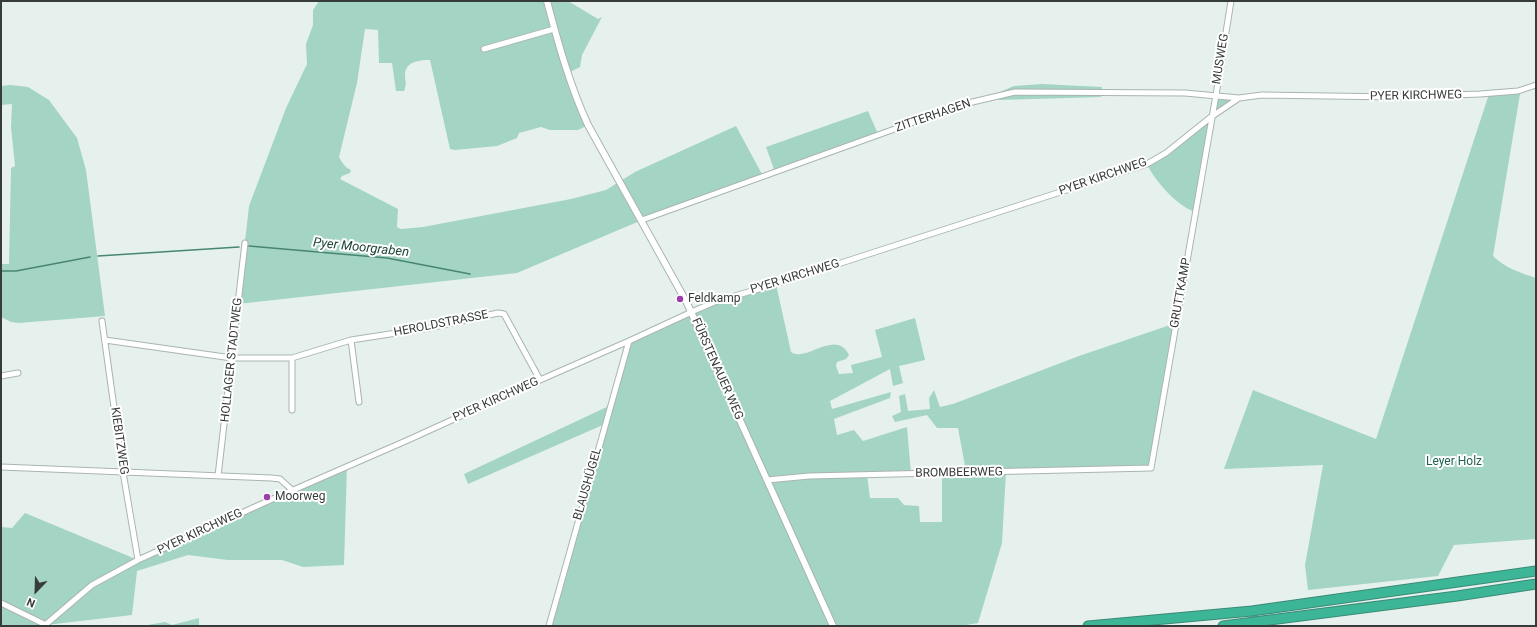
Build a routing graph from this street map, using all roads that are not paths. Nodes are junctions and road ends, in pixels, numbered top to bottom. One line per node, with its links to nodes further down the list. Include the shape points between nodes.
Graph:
1 (547, 1): 3 (street, FÜRSTENAUER WEG)
2 (1231, 1): 6 (street, MUSWEG)
3 (554, 29): 4 (street); 9 (street, FÜRSTENAUER WEG, via 581,110 606,161)
4 (484, 49)
5 (1536, 85): 7 (street, PYER KIRCHWEG, via 1518,91 1480,94 1396,97 1262,95)
6 (1216, 95): 7 (street, ZITTERHAGEN); 8 (street, MUSWEG); 9 (street, ZITTERHAGEN, via 1015,92 964,104)
7 (1238, 98): 8 (street, PYER KIRCHWEG)
8 (1211, 117): 11 (street, PYER KIRCHWEG, via 1166,154 1147,164 717,301); 24 (street, GRUTTKAMP)
9 (642, 220): 11 (street, FÜRSTENAUER WEG)
10 (245, 243): 16 (street, HOLLAGER STADTWEG)
11 (691, 312): 15 (street, PYER KIRCHWEG); 27 (street, FÜRSTENAUER WEG)
12 (102, 321): 13 (street, KIEBITZWEG)
13 (105, 340): 16 (street, HEROLDSTRASSE); 25 (street, KIEBITZWEG)
14 (351, 340): 17 (street, HEROLDSTRASSE); 20 (street, HEROLDSTRASSE, via 504,314); 21 (street)
15 (629, 341): 20 (street, PYER KIRCHWEG); 34 (street, BLAUSHÜGEL)
16 (232, 358): 17 (street, HEROLDSTRASSE); 26 (street, HOLLAGER STADTWEG)
17 (292, 358): 22 (street)
18 (18, 373): 19 (street)
19 (1, 376)
20 (540, 380): 28 (street, PYER KIRCHWEG)
21 (359, 402)
22 (292, 410)
23 (1, 467): 25 (street)
24 (1151, 468): 27 (street, BROMBEERWEG, via 809,476)
25 (123, 472): 26 (street); 29 (street, KIEBITZWEG)
26 (218, 476): 28 (street, via 280,479)
27 (767, 480): 35 (street, FÜRSTENAUER WEG)
28 (292, 490): 29 (street, PYER KIRCHWEG)
29 (138, 560): 33 (street, PYER KIRCHWEG, via 92,585)
30 (1536, 571): 36 (highway, via 1252,611)
31 (1536, 584): 37 (highway)
32 (1, 603): 33 (street, PYER KIRCHWEG)
33 (45, 625)
34 (549, 626)
35 (834, 626)
36 (1088, 626)
37 (1223, 626)

